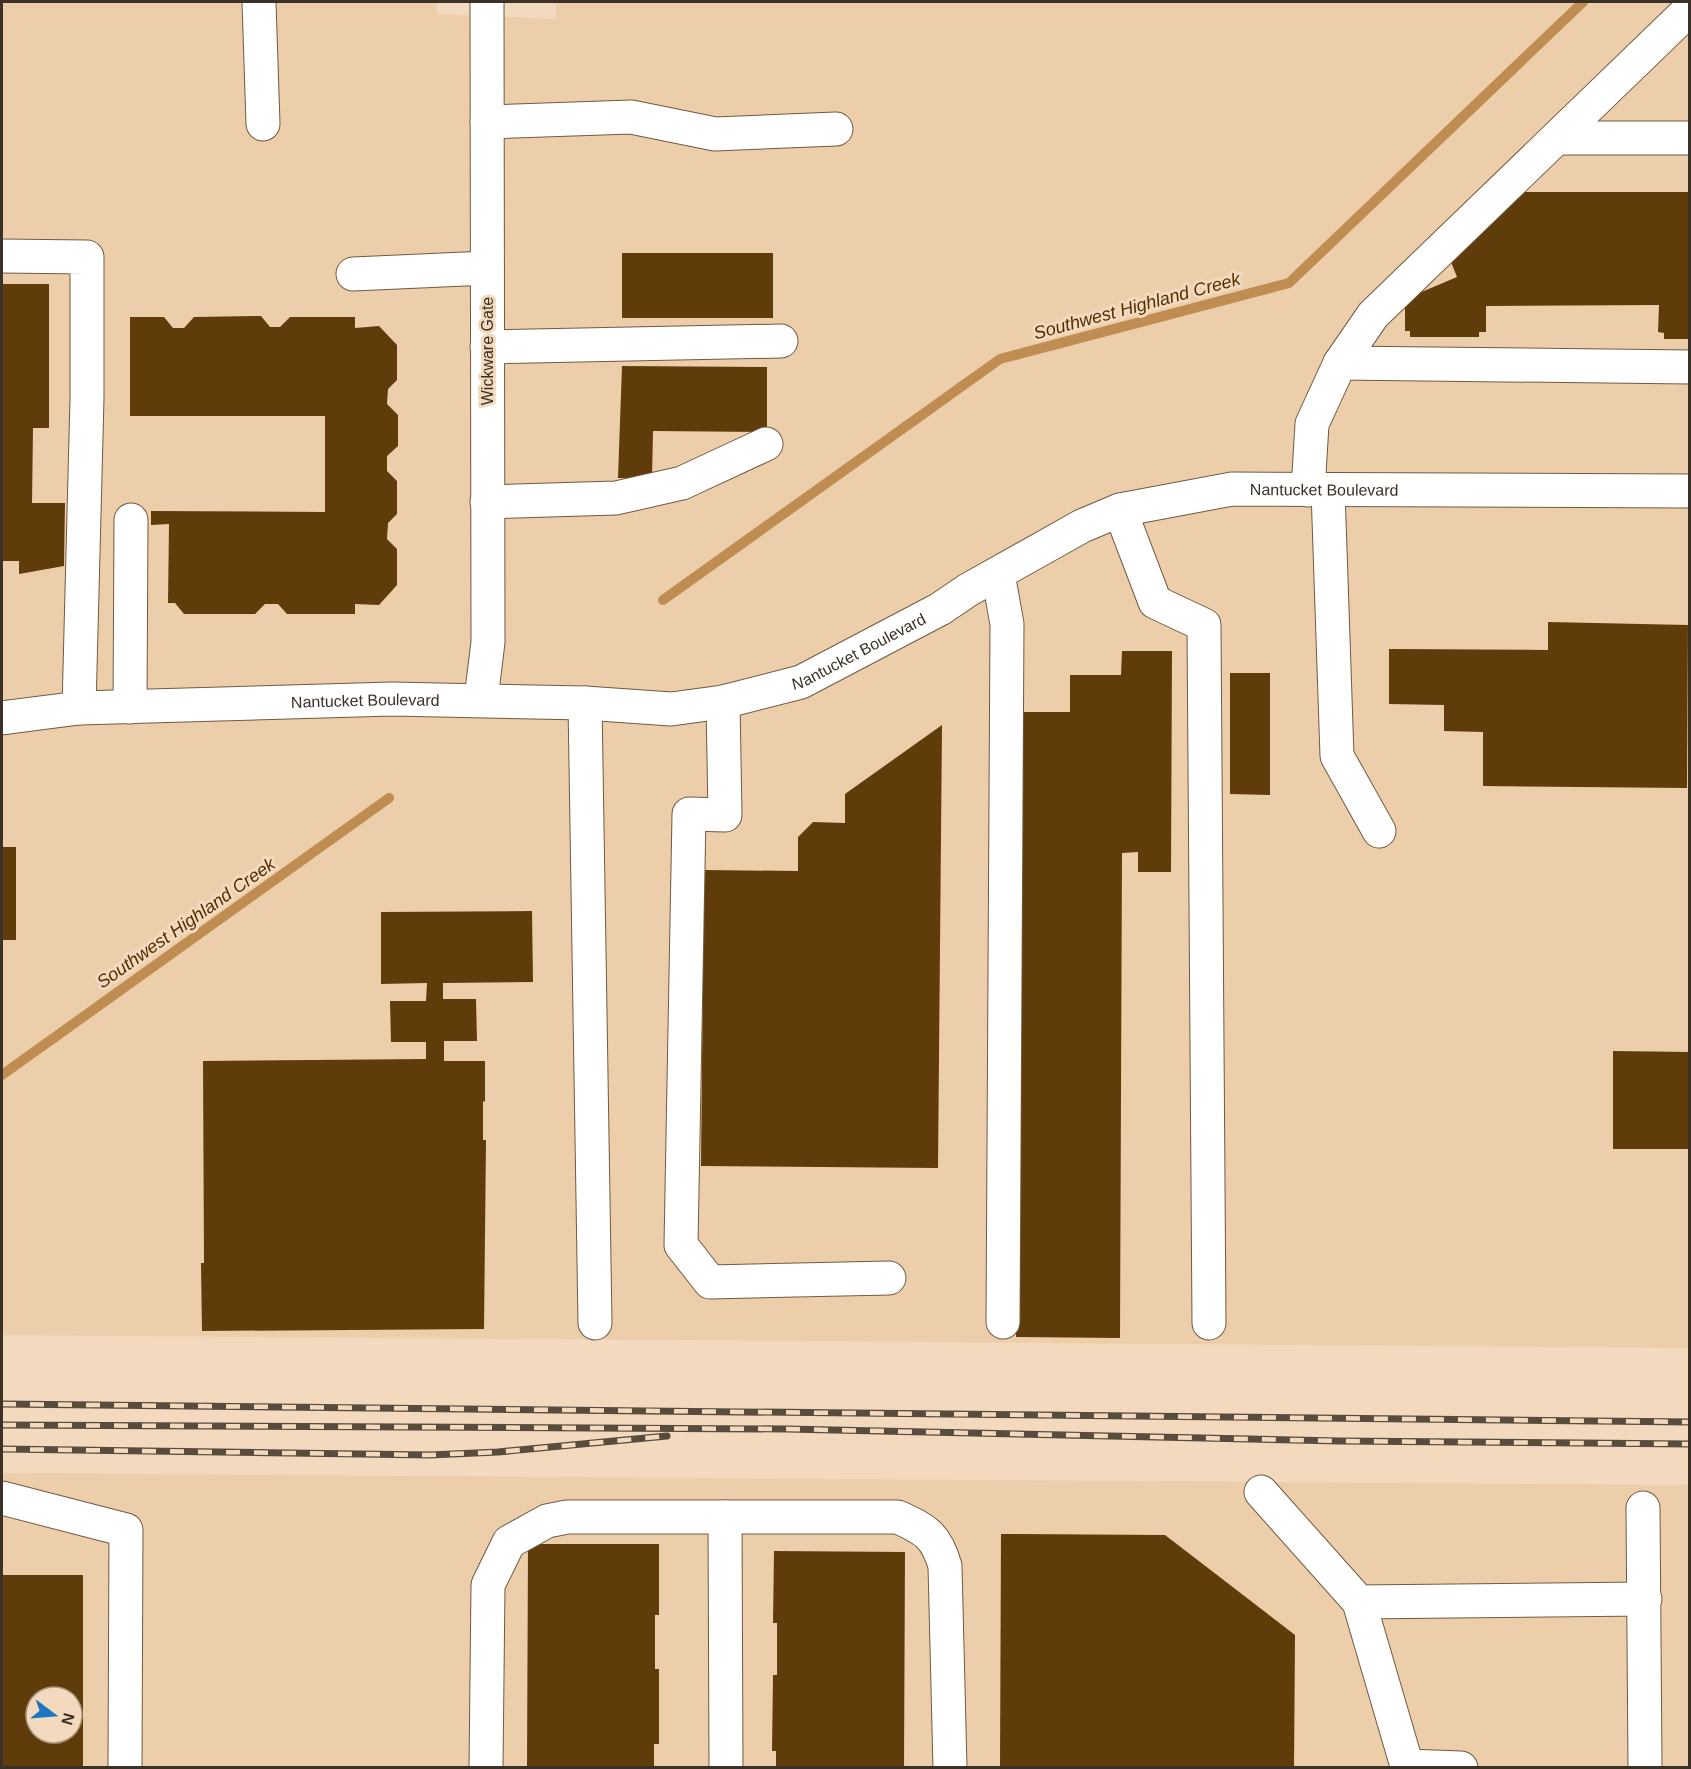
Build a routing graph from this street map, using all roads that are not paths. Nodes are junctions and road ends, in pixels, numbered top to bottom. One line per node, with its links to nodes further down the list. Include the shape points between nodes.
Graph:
1 (259, 2): 6 (street)
2 (487, 2): 5 (street, Wickware Gate)
3 (1689, 9): 4 (street)
4 (1675, 38): 8 (street)
5 (487, 123): 7 (street, via 631,117 716,134); 11 (street, Wickware Gate)
6 (263, 124)
7 (836, 129)
8 (1559, 138): 9 (street); 15 (street, via 1373,315)
9 (1689, 138)
10 (2, 256): 28 (street, via 87,257)
11 (487, 268): 12 (street); 14 (street, Wickware Gate)
12 (353, 274)
13 (780, 341): 14 (street)
14 (487, 347): 20 (street, Wickware Gate)
15 (1340, 363): 16 (street); 18 (street, via 1312,424)
16 (1689, 367)
17 (766, 444): 20 (street, via 682,483 616,498)
18 (1318, 490): 19 (street, Nantucket Boulevard); 21 (street, Nantucket Boulevard, via 1232,489); 30 (street, via 1336,756)
19 (1689, 491)
20 (487, 502): 24 (street, Wickware Gate, via 488,642)
21 (1120, 510): 23 (street, Nantucket Boulevard, via 1082,526); 34 (street, via 1155,602 1204,625)
22 (131, 520): 27 (street)
23 (998, 574): 25 (street, Nantucket Boulevard, via 801,682); 32 (street, via 1007,624)
24 (481, 699): 26 (street, Nantucket Boulevard); 27 (street, Nantucket Boulevard)
25 (723, 702): 26 (street, Nantucket Boulevard, via 671,709); 31 (street, via 725,814 689,814 681,1245 710,1282)
26 (585, 703): 33 (street)
27 (130, 707): 28 (street, Nantucket Boulevard)
28 (79, 708): 29 (street, Nantucket Boulevard)
29 (2, 718)
30 (1379, 831)
31 (889, 1278)
32 (1003, 1322)
33 (596, 1323)
34 (1209, 1323)
35 (1262, 1492): 40 (street)
36 (2, 1498): 41 (street, via 126,1530)
37 (1643, 1509): 39 (street)
38 (725, 1517): 42 (street, via 567,1517 547,1521 509,1542 488,1585); 43 (street); 44 (street, via 898,1517 924,1529 939,1544 945,1566)
39 (1646, 1599): 40 (street); 46 (street)
40 (1359, 1602): 45 (street, via 1407,1766)
41 (125, 1767)
42 (486, 1767)
43 (726, 1767)
44 (950, 1767)
45 (1461, 1767)
46 (1646, 1767)

